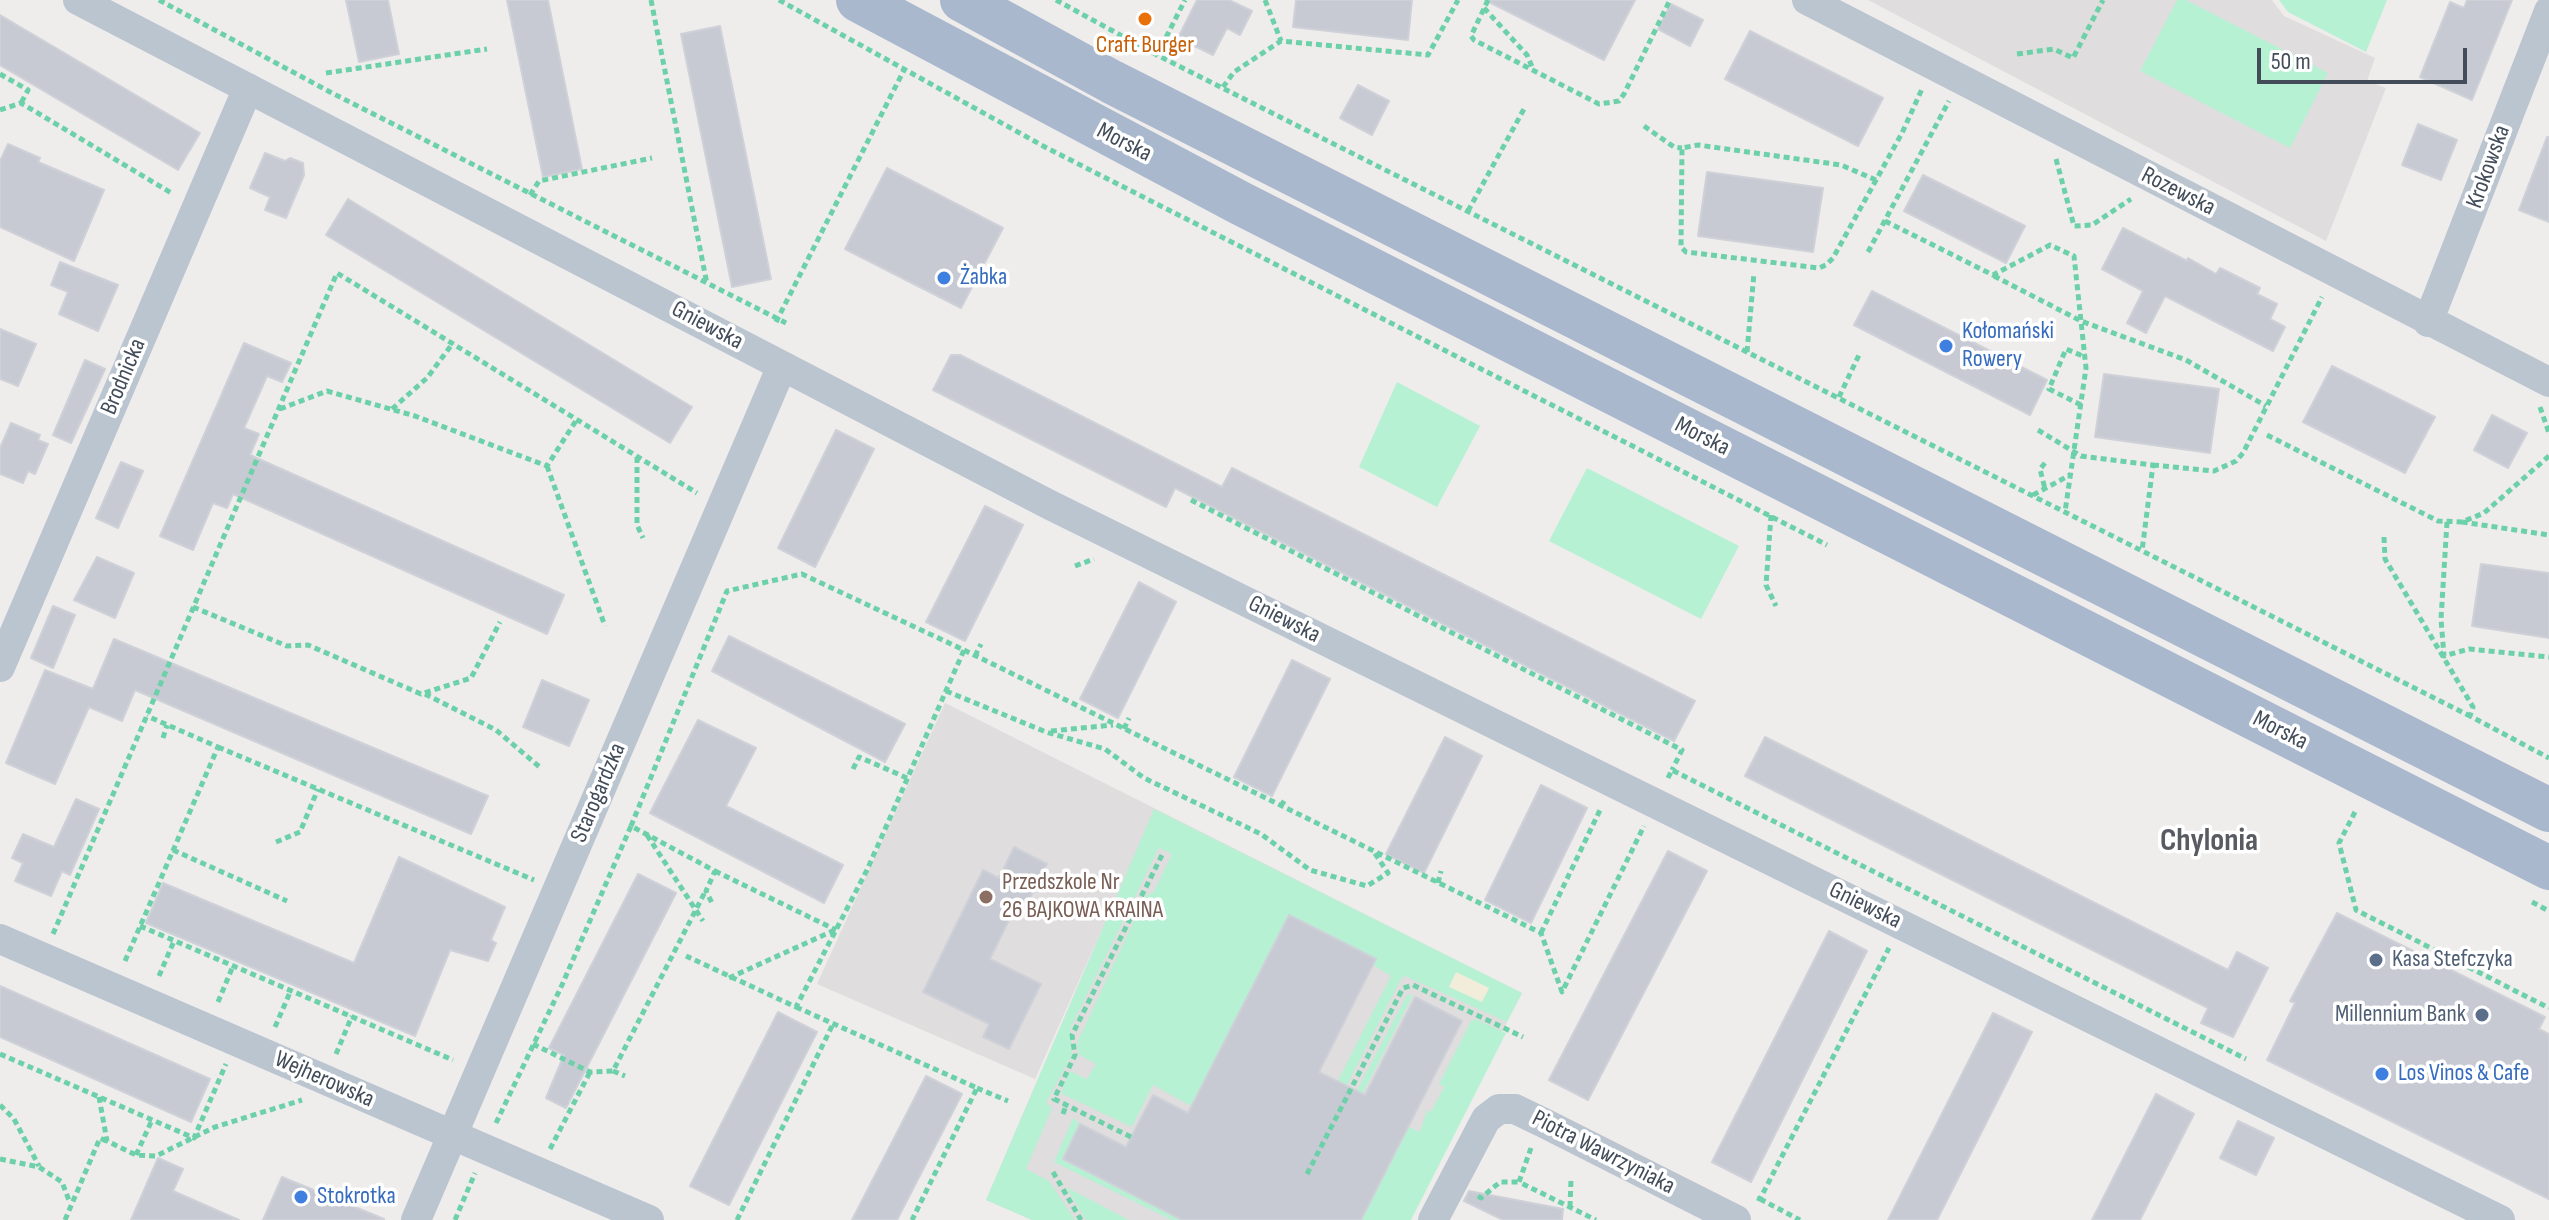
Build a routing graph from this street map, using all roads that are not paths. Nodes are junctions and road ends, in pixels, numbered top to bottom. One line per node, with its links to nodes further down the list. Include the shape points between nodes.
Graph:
1 (78, 0): 6 (street, Gniewska)
2 (858, 0): 12 (main road, Morska, via 1240,203)
3 (962, 0): 11 (main road, Morska, via 1112,82)
4 (1807, 0): 7 (street, Rozewska)
5 (2549, 11): 7 (street, Krokowska)
6 (248, 88): 8 (street, Gniewska); 10 (street, Brodnicka)
7 (2428, 322): 9 (street, Rozewska)
8 (782, 366): 14 (street, Starogardzka); 19 (street, Gniewska, via 1050,505)
9 (2543, 388)
10 (0, 667)
11 (2549, 810)
12 (2549, 868)
13 (0, 939): 14 (street, Wejherowska)
14 (451, 1137): 16 (street, Starogardzka); 17 (street, Wejherowska)
15 (1741, 1206): 18 (street, Piotra Wawrzyniaka, via 1515,1109 1499,1109 1486,1119)
16 (416, 1220)
17 (649, 1220)
18 (1433, 1220)
19 (2500, 1220)

